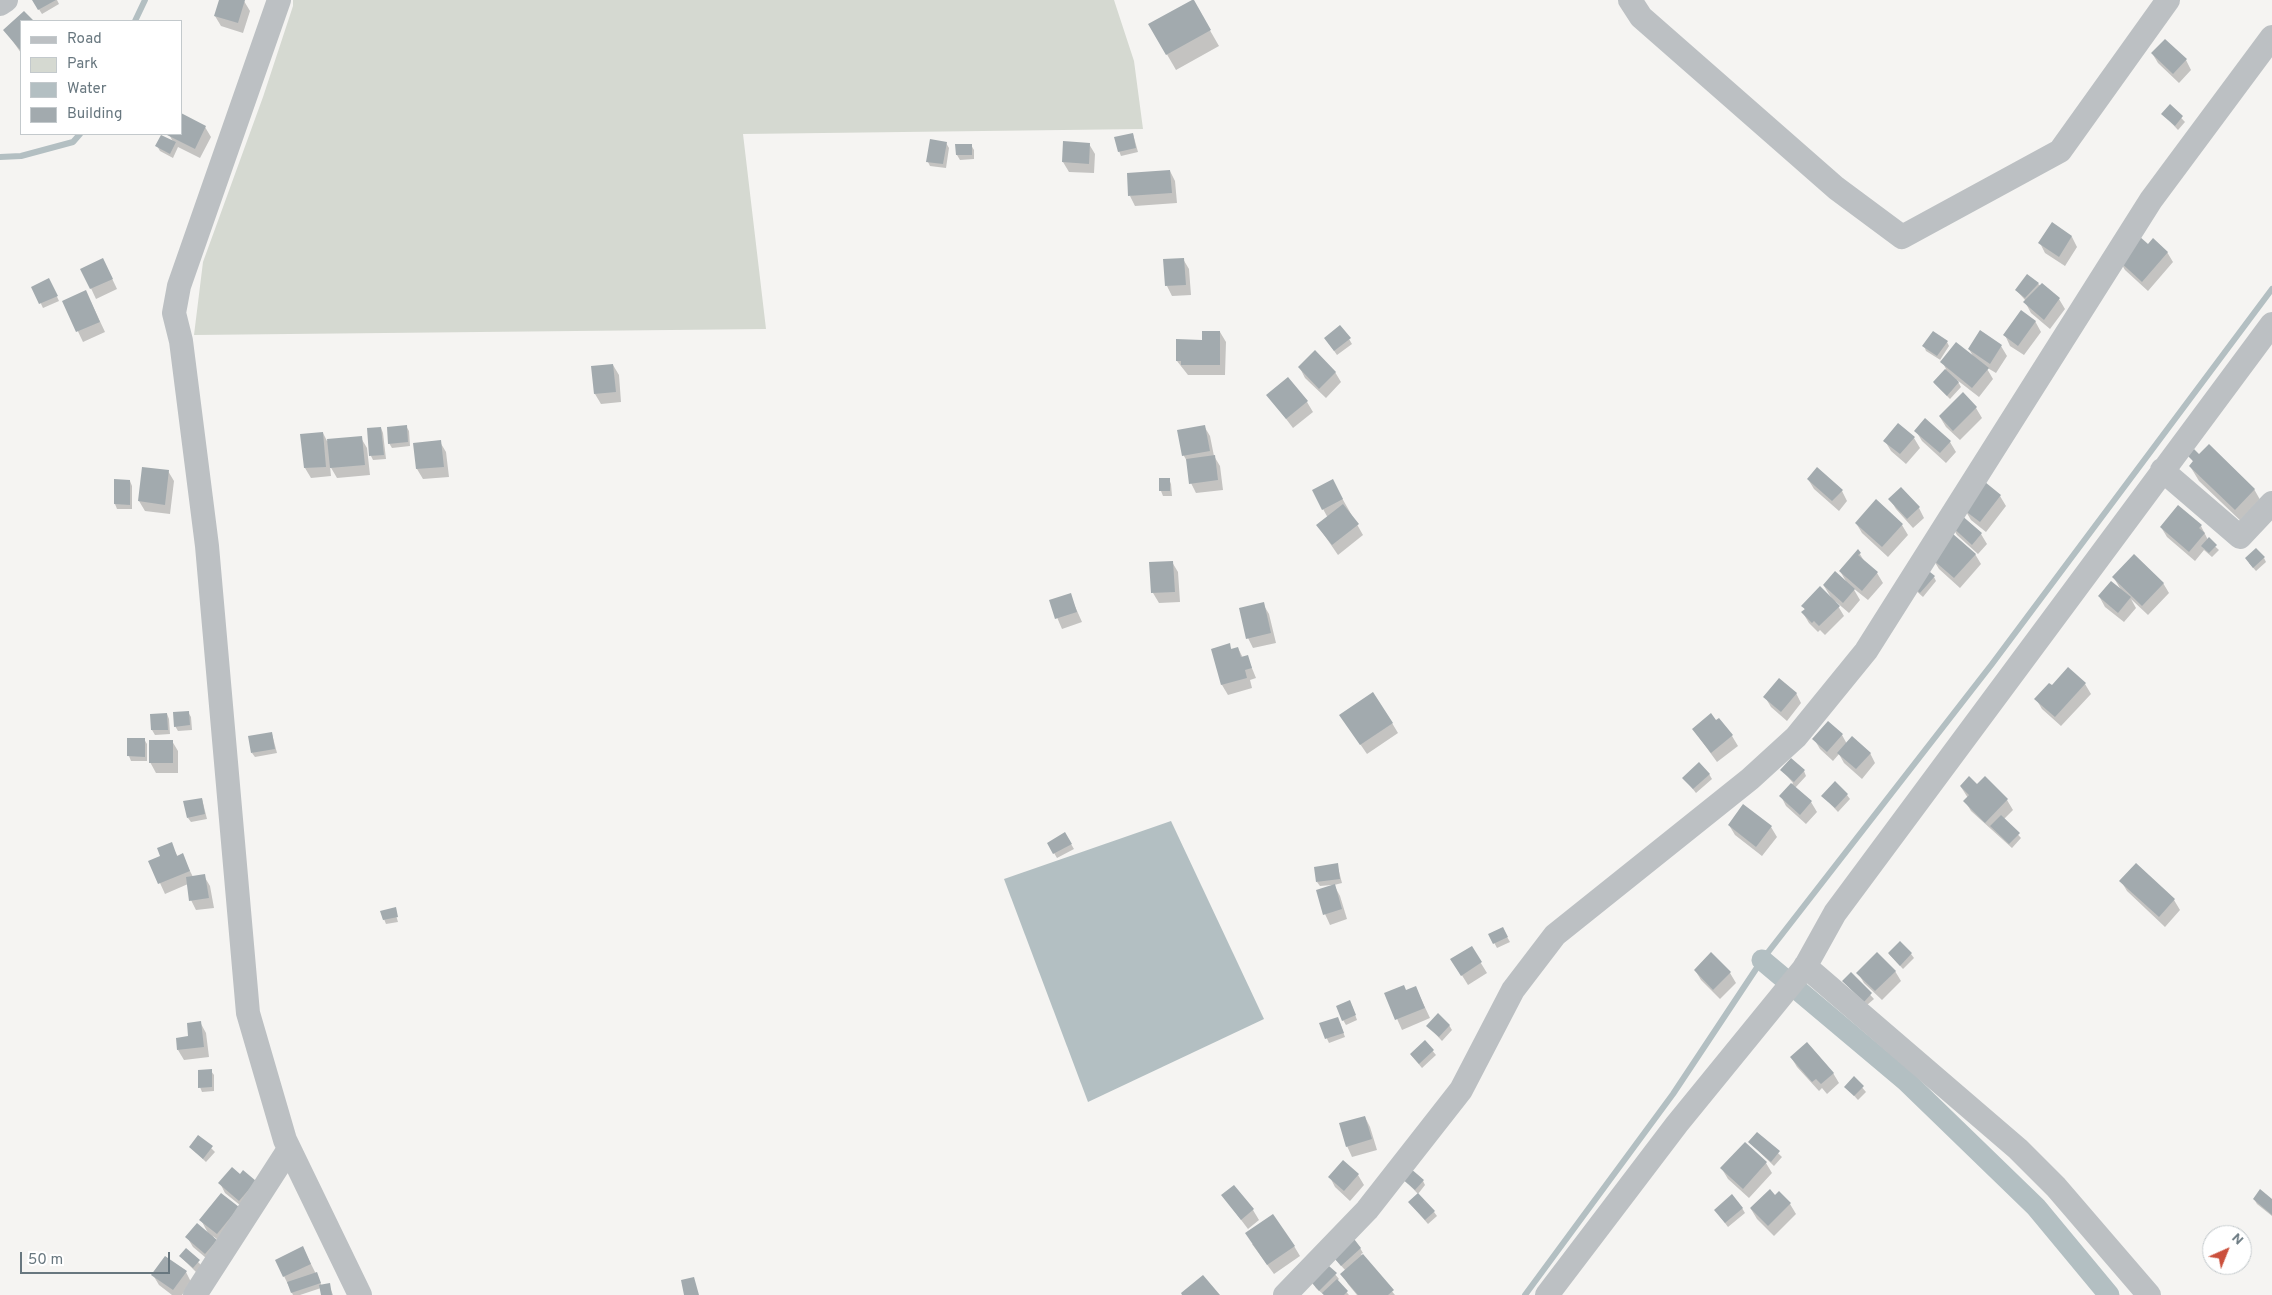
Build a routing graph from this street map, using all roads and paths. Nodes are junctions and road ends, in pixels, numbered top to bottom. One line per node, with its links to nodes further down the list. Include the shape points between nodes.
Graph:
1 (6, 0): 5 (street)
2 (279, 0): 11 (street, via 179,286 174,313 207,546 248,1013)
3 (1630, 0): 4 (street, via 1641,16 1836,188 1902,237 2060,151)
4 (2168, 0)
5 (0, 4)
6 (2272, 38): 14 (street, via 2151,200 1866,651 1796,737 1750,779 1555,935 1514,990 1461,1090 1367,1210)
7 (2272, 324): 8 (street)
8 (2162, 470): 9 (street, via 2240,537); 10 (street, via 1835,913)
9 (2272, 503)
10 (1805, 966): 15 (street, via 1677,1124); 16 (street, via 2018,1149 2056,1187)
11 (289, 1149): 12 (street); 13 (street)
12 (195, 1295)
13 (360, 1295)
14 (1285, 1295)
15 (1546, 1295)
16 (2149, 1295)

